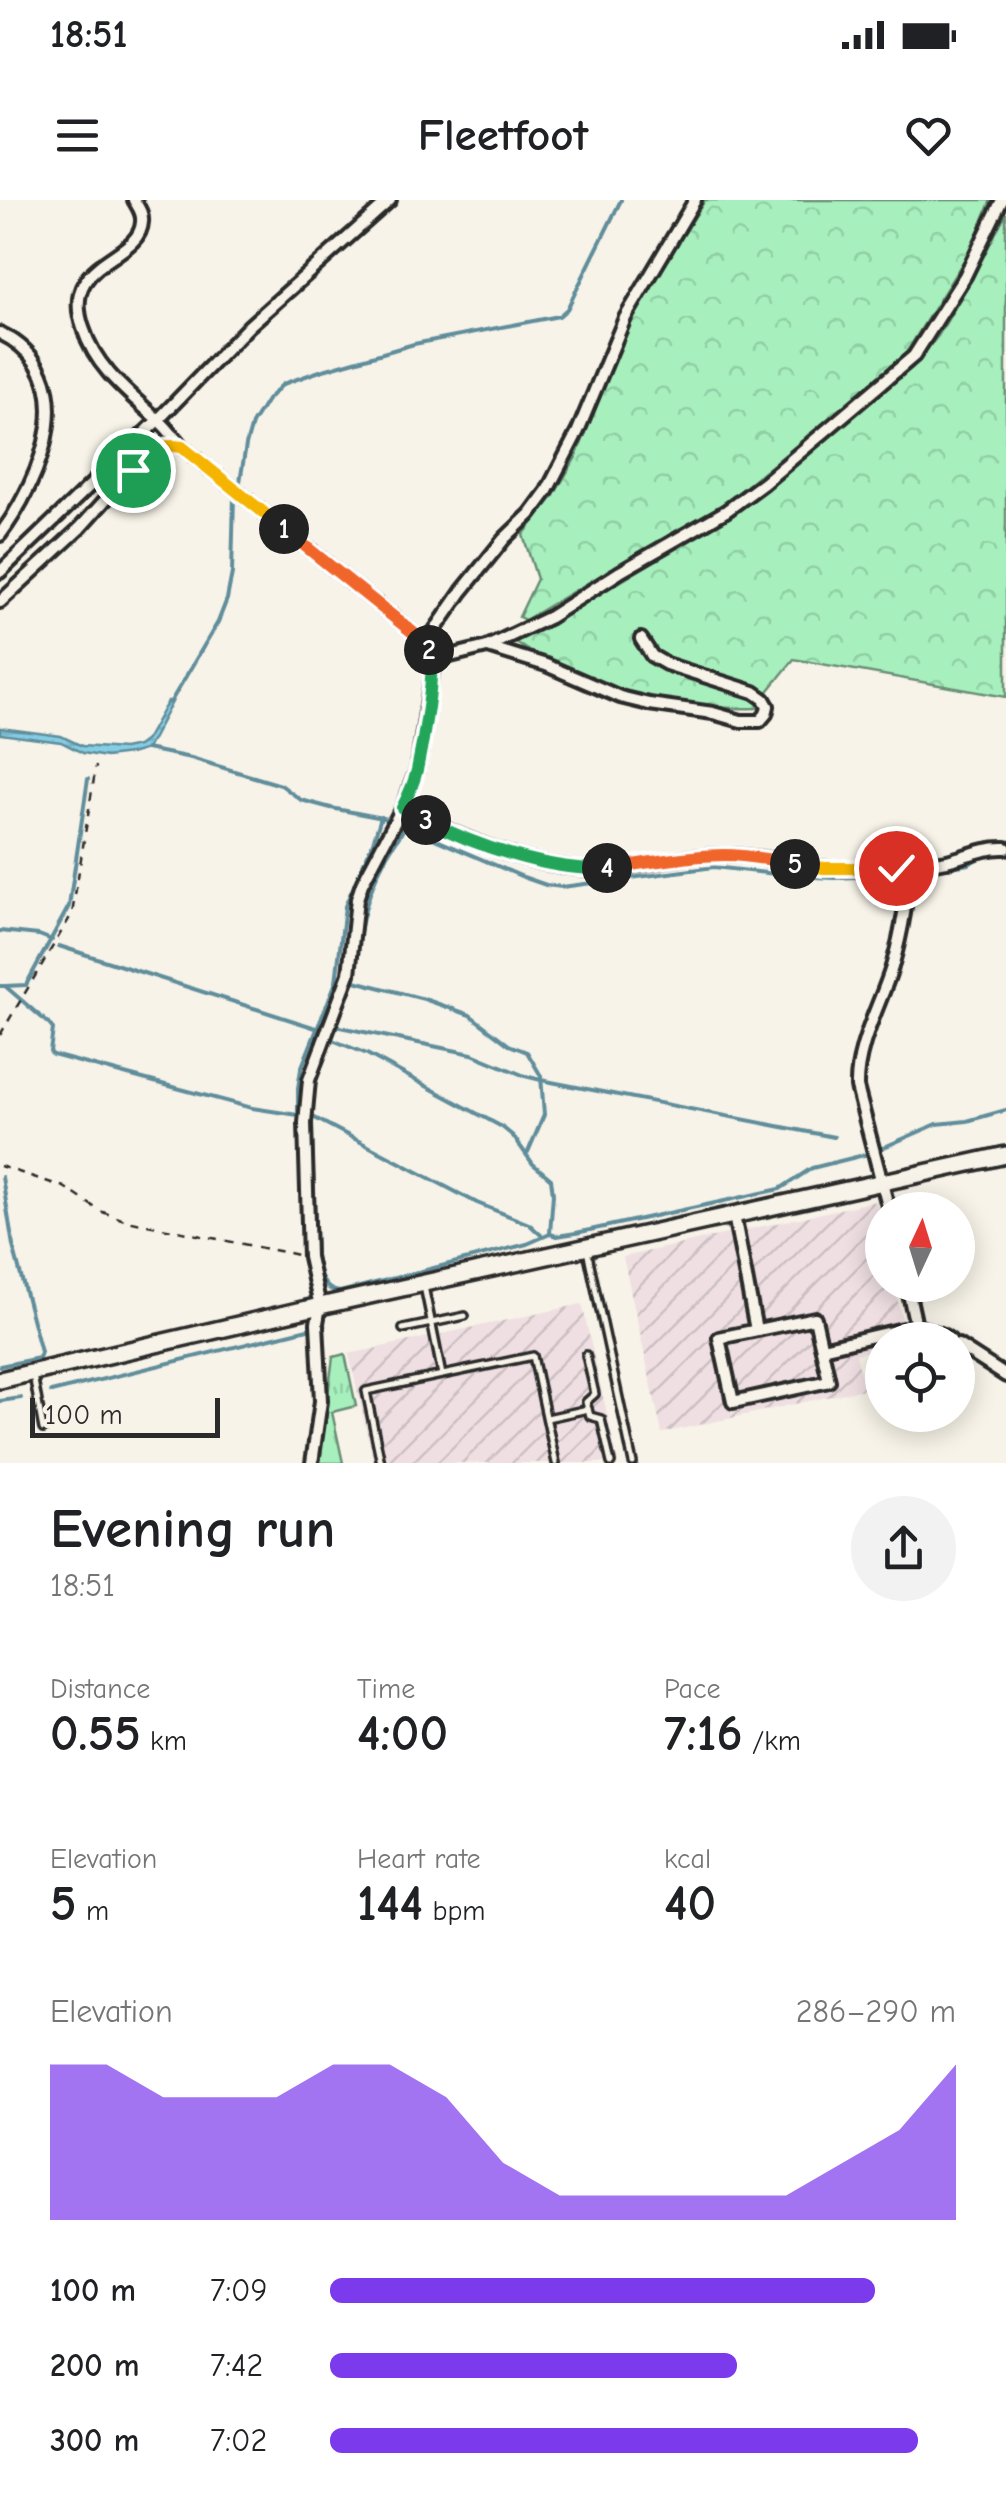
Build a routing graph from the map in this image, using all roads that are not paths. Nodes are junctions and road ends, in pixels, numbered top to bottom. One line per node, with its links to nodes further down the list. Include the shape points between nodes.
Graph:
1 (134, 200): 6 (street, via 142,225 88,276 79,316 115,383)
2 (390, 200): 6 (street, via 249,326)
3 (695, 200): 12 (street, via 625,318 548,492)
4 (1002, 200): 13 (street, via 965,276 907,363 726,511 550,617)
5 (0, 333): 8 (street, via 26,348 43,376 50,420 31,485)
6 (158, 420): 7 (street); 9 (street)
7 (182, 447): 10 (street, via 156,450); 12 (street)
8 (0, 535)
9 (0, 572)
10 (0, 602)
11 (641, 638): 13 (street, via 666,664 754,692 768,706 766,714 752,722 634,700)
12 (426, 643): 14 (street)
13 (487, 647): 14 (street)
14 (434, 660): 15 (street, via 417,770)
15 (398, 816): 17 (street, via 546,864 596,869 729,854); 24 (street, via 357,899 350,974 309,1080 309,1257)
16 (1006, 848): 17 (street)
17 (908, 871): 19 (street, via 892,968 857,1073)
18 (1006, 1154): 19 (street)
19 (883, 1182): 20 (street); 21 (street)
20 (885, 1192)
21 (734, 1215): 22 (street); 28 (street)
22 (587, 1247): 23 (street); 44 (lane)
23 (423, 1283): 24 (street); 26 (lane)
24 (320, 1306): 33 (street); 40 (street, via 321,1400)
25 (466, 1316): 26 (lane)
26 (432, 1323): 27 (lane); 34 (lane)
27 (403, 1329)
28 (756, 1330): 30 (street, via 815,1318); 30 (street, via 720,1338 734,1402 829,1382)
29 (865, 1338): 30 (street)
30 (822, 1348)
31 (586, 1355): 37 (lane, via 595,1394)
32 (975, 1356): 35 (street)
33 (32, 1372): 36 (street); 39 (lane)
34 (442, 1375): 38 (lane, via 533,1356); 41 (lane, via 366,1392)
35 (1006, 1376)
36 (0, 1380)
37 (588, 1409): 38 (lane); 43 (lane, via 600,1418)
38 (547, 1418): 42 (lane)
39 (43, 1429)
40 (312, 1463)
41 (381, 1463)
42 (556, 1463)
43 (611, 1463)
44 (634, 1463)

